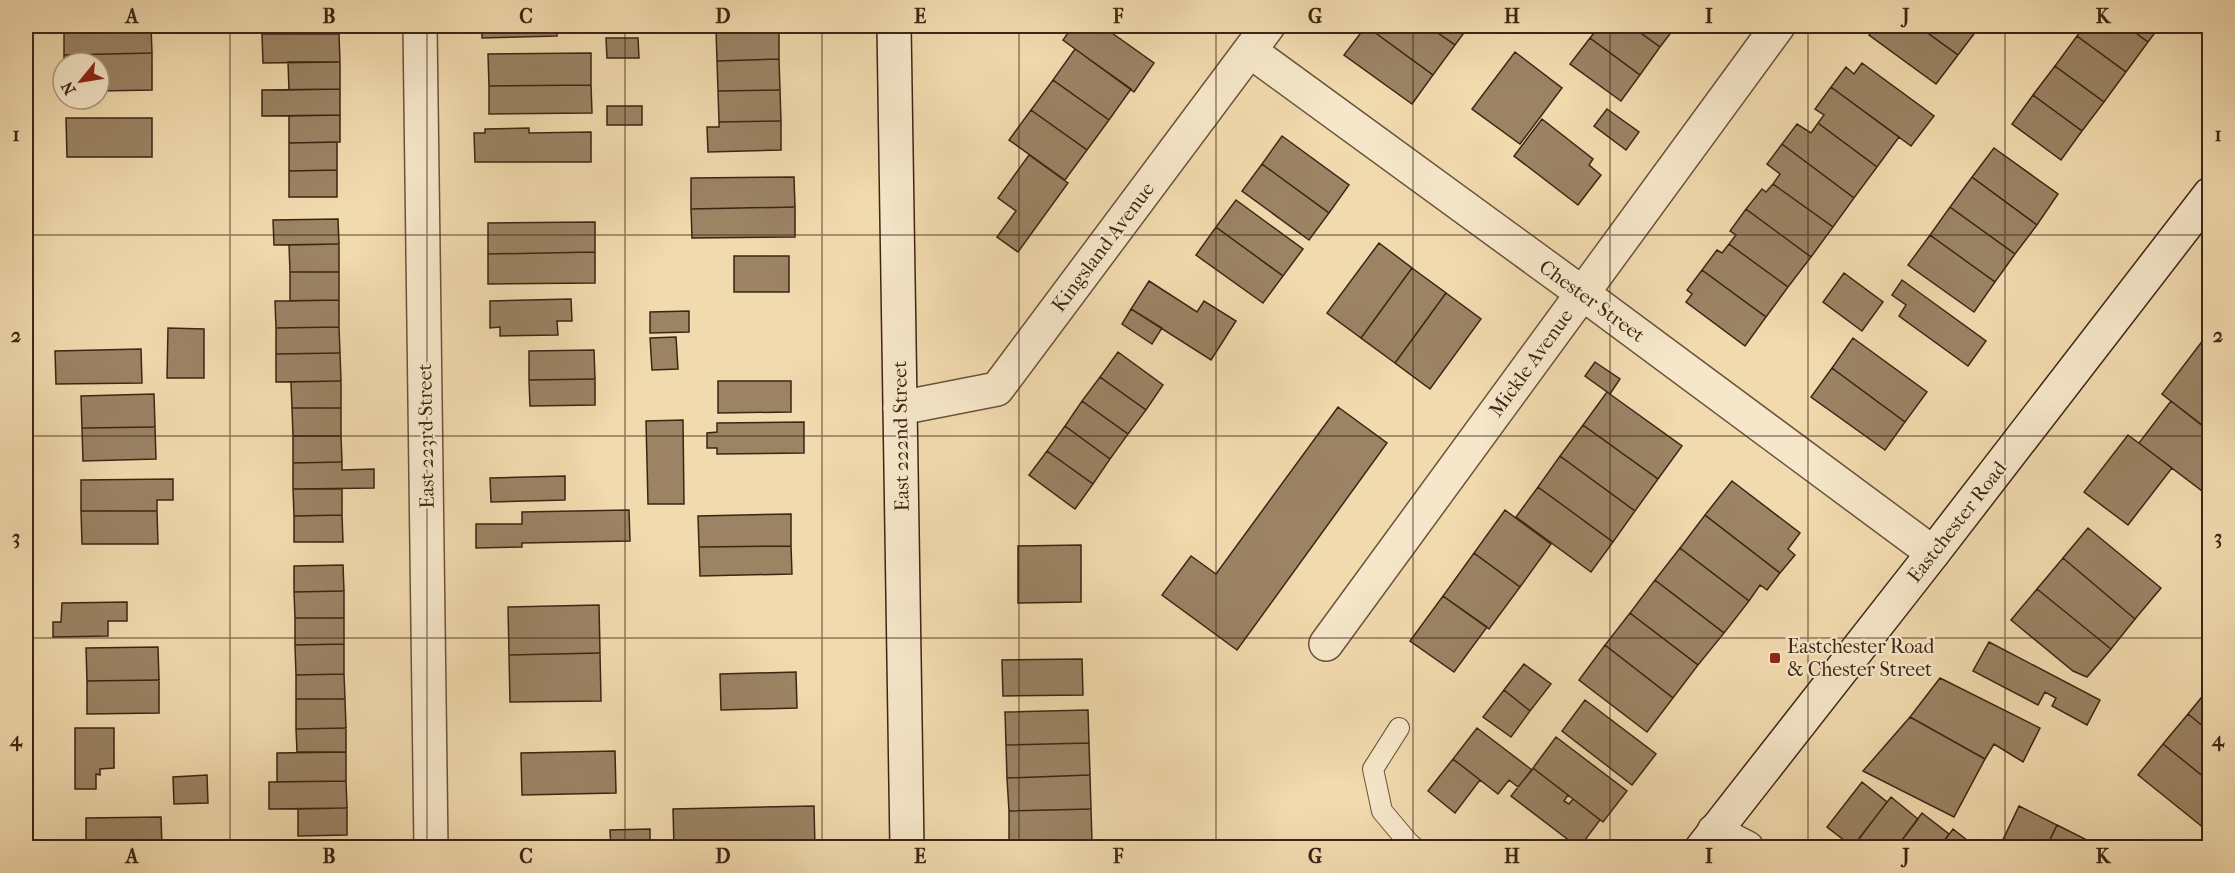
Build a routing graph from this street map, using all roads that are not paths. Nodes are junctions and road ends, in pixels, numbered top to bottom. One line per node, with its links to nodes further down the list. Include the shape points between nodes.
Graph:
1 (420, 26): 12 (street, East 223rd Street)
2 (894, 26): 7 (street, East 222nd Street)
3 (1778, 26): 6 (street, Mickle Avenue)
4 (1259, 38): 6 (street, Chester Street); 7 (street, Kingsland Avenue, via 997,389)
5 (2210, 194): 8 (street, Eastchester Road)
6 (1582, 293): 8 (street, Chester Street); 9 (street, Mickle Avenue)
7 (900, 408): 13 (street, East 222nd Street)
8 (1933, 553): 11 (street, Eastchester Road)
9 (1326, 644)
10 (1399, 728): 14 (lane, via 1373,769 1382,811)
11 (1708, 839): 15 (street)
12 (431, 848)
13 (907, 848)
14 (1415, 848)
15 (1747, 848)

